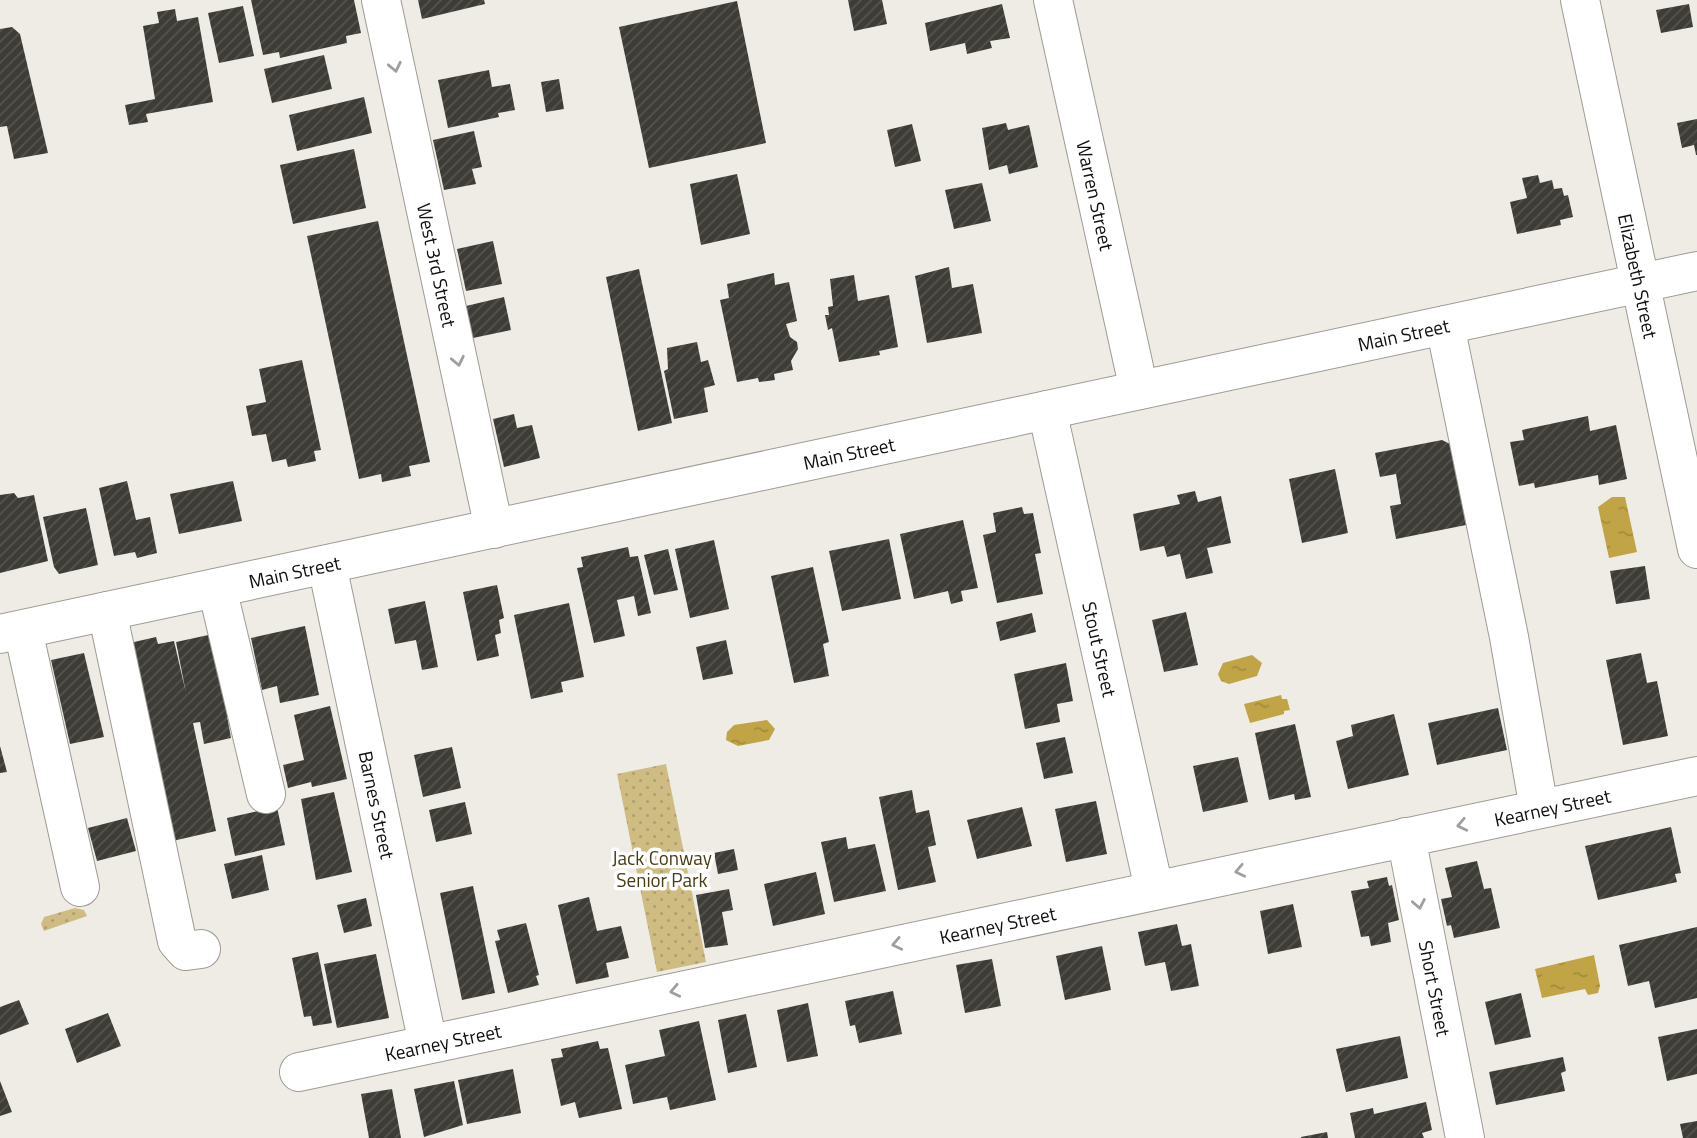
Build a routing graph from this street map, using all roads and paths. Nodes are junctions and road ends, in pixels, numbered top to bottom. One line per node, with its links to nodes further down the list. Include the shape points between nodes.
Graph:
1 (381, 0): 9 (street, West 3rd Street, one-way to 9)
2 (1053, 0): 7 (street, Warren Street)
3 (1580, 0): 5 (street, Elizabeth Street)
4 (1697, 271): 5 (street, Main Street)
5 (1641, 283): 6 (street, Main Street); 10 (street, Elizabeth Street)
6 (1445, 325): 7 (street, Main Street); 17 (street)
7 (1139, 390): 8 (street, Main Street)
8 (1047, 410): 9 (street, Main Street); 20 (street, Stout Street)
9 (494, 529): 11 (street, Main Street)
10 (1697, 550)
11 (327, 565): 12 (street, Main Street); 22 (street, Barnes Street)
12 (217, 588): 13 (street, Main Street); 16 (street)
13 (107, 611): 14 (street, Main Street); 21 (street, via 177,941 186,951)
14 (11, 632): 19 (street)
15 (1697, 776): 17 (street, Kearney Street)
16 (266, 794)
17 (1539, 809): 18 (street, Kearney Street, one-way to 18)
18 (1406, 837): 20 (street, Kearney Street, one-way to 20); 24 (street, Short Street, one-way to 24)
19 (80, 887)
20 (1154, 889): 22 (street, Kearney Street, one-way to 22)
21 (201, 949)
22 (428, 1044): 23 (street, Kearney Street)
23 (299, 1072)
24 (1465, 1138)

